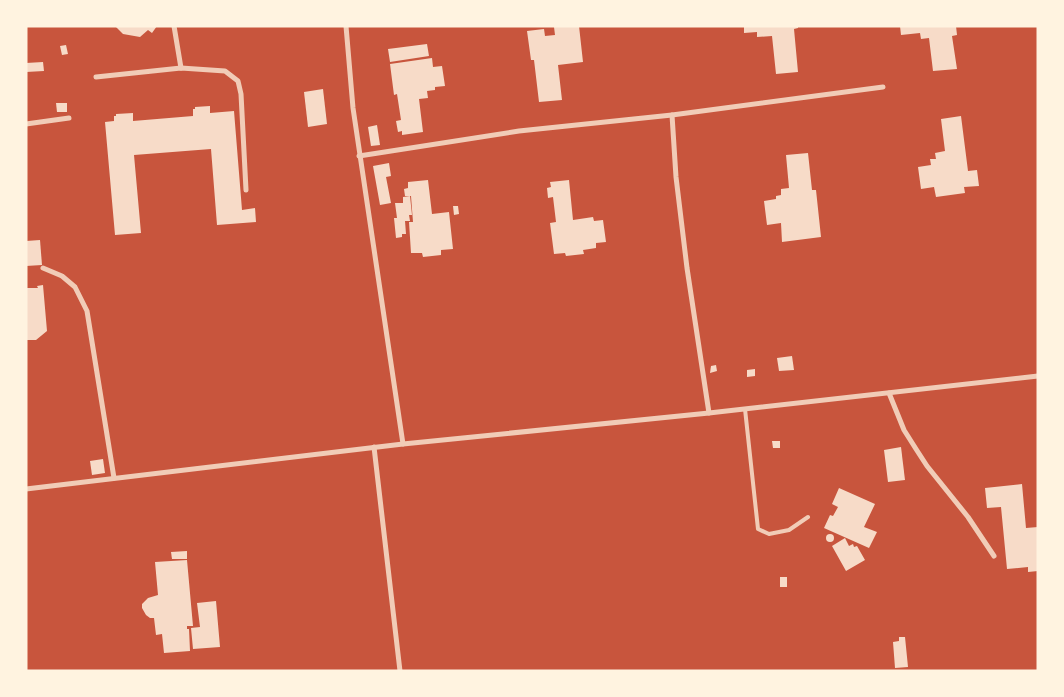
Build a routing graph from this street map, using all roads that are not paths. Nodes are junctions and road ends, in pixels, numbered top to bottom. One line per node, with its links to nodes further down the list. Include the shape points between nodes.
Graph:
1 (174, 26): 3 (street)
2 (346, 26): 9 (street)
3 (181, 68): 4 (street); 10 (street, via 225,71 238,81)
4 (96, 77)
5 (883, 87): 6 (street)
6 (672, 115): 9 (street, via 519,132); 15 (street, via 687,268)
7 (69, 118): 8 (street)
8 (26, 124)
9 (360, 156): 16 (street)
10 (246, 190)
11 (43, 268): 18 (street, via 62,276 75,287 87,311)
12 (1038, 376): 13 (street)
13 (889, 393): 14 (street); 21 (street, via 904,430 916,449)
14 (745, 409): 15 (street); 20 (lane, via 758,529 769,534 789,530)
15 (709, 414): 16 (street)
16 (403, 444): 17 (street)
17 (374, 447): 18 (street); 22 (street)
18 (114, 478): 19 (street)
19 (26, 489)
20 (808, 517)
21 (994, 556)
22 (400, 671)

